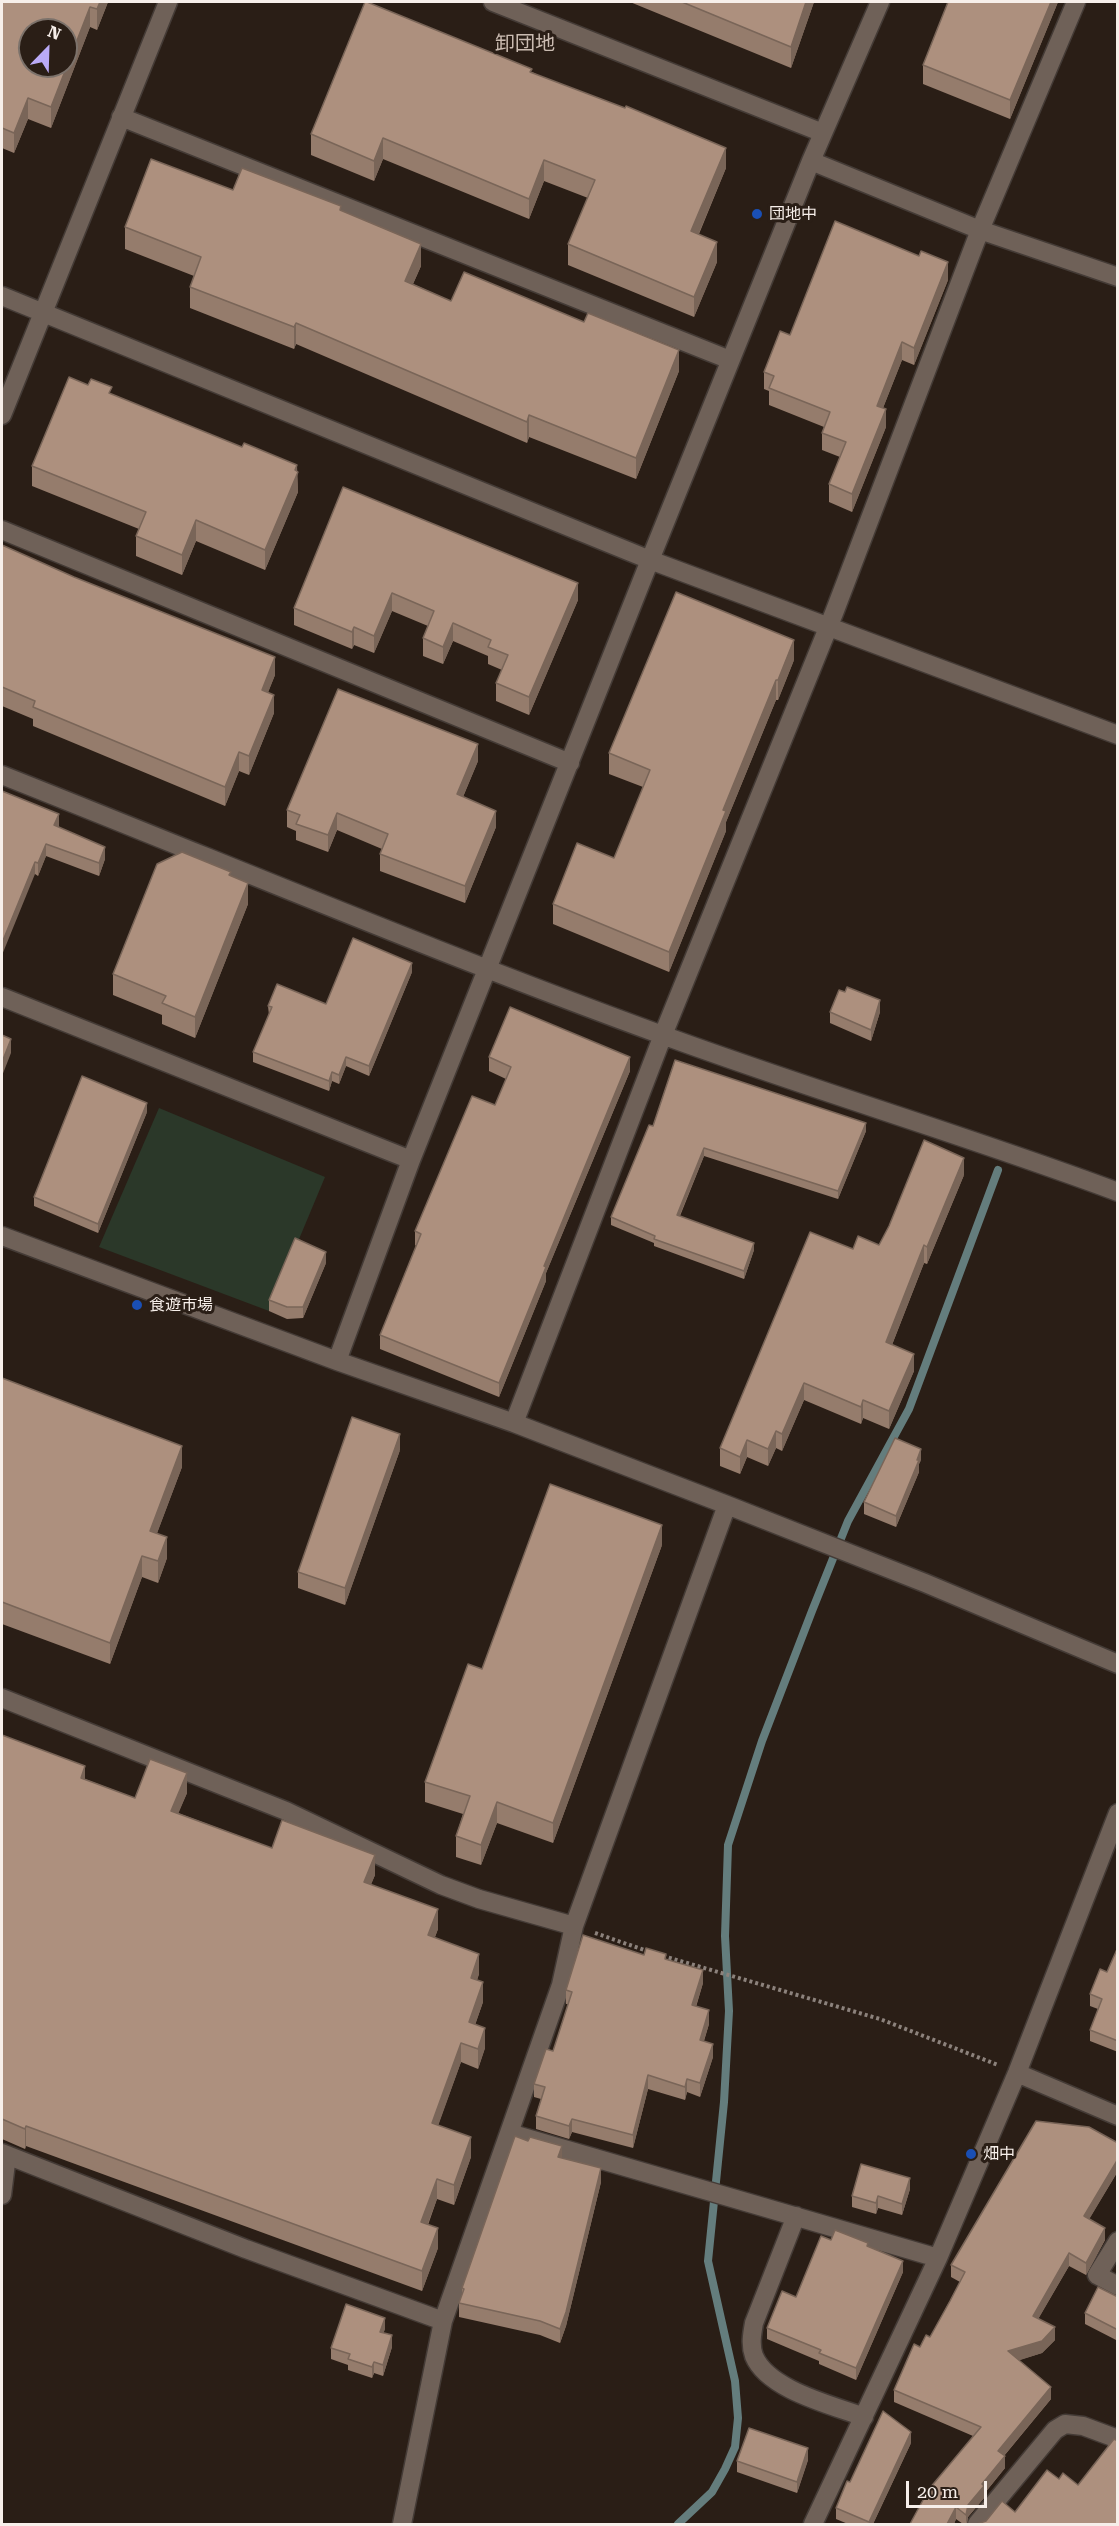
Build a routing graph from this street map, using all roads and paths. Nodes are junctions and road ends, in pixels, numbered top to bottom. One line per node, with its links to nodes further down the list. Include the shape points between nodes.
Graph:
1 (168, 2): 5 (street)
2 (493, 2): 6 (street)
3 (880, 2): 6 (street)
4 (1076, 2): 8 (street)
5 (121, 117): 11 (street); 12 (street)
6 (823, 133): 7 (street)
7 (811, 160): 8 (street); 12 (street)
8 (981, 230): 9 (street); 16 (street)
9 (1118, 277)
10 (2, 296): 11 (street)
11 (42, 312): 13 (street); 15 (street)
12 (730, 360): 15 (street)
13 (2, 415)
14 (2, 530): 18 (street)
15 (650, 560): 16 (street); 18 (street)
16 (828, 628): 17 (street); 22 (street)
17 (1118, 735)
18 (570, 763): 20 (street)
19 (2, 775): 20 (street)
20 (487, 968): 22 (street); 23 (street)
21 (2, 996): 23 (street)
22 (663, 1035): 24 (street); 27 (street)
23 (411, 1160): 26 (street)
24 (1118, 1192)
25 (2, 1236): 26 (street)
26 (337, 1361): 27 (street)
27 (514, 1423): 28 (street)
28 (728, 1505): 29 (street, via 925,1582); 32 (street)
29 (1118, 1664)
30 (2, 1698): 32 (street, via 286,1811 441,1885)
31 (1118, 1813): 33 (street)
32 (574, 1926): 33 (path, via 705,1970 880,2019); 35 (street, via 561,1985)
33 (1017, 2073): 34 (street); 40 (street)
34 (1118, 2116)
35 (509, 2133): 38 (street); 42 (street)
36 (4, 2154): 37 (street); 42 (street)
37 (2, 2195)
38 (796, 2216): 40 (street); 43 (street, via 754,2323 754,2356 765,2372 794,2391)
39 (1118, 2241): 41 (street, via 1098,2275)
40 (938, 2258): 43 (street)
41 (1118, 2286)
42 (443, 2321): 45 (street)
43 (864, 2417): 46 (street)
44 (1118, 2439): 47 (street, via 1083,2426 1065,2424 1055,2430)
45 (402, 2524)
46 (813, 2524)
47 (977, 2524)

